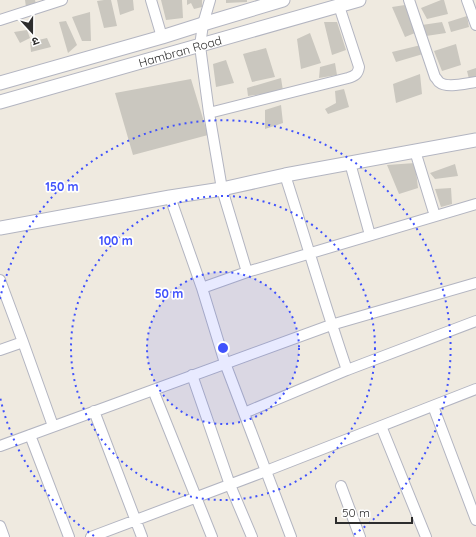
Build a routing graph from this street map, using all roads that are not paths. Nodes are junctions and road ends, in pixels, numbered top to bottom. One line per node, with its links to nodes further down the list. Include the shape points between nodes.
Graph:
1 (62, 0): 9 (street)
2 (151, 0): 12 (street)
3 (210, 0): 10 (street)
4 (283, 0): 10 (main road, Hambran Road)
5 (359, 0): 8 (main road, Hambran Road)
6 (409, 0): 14 (street, via 435,77 440,83 447,85)
7 (467, 0): 11 (street)
8 (339, 6): 13 (main road, Hambran Road); 17 (street, via 359,66 356,74)
9 (0, 20)
10 (203, 24): 12 (main road, Hambran Road); 13 (street)
11 (476, 24)
12 (162, 37): 15 (main road, Hambran Road)
13 (200, 46): 16 (main road, Hambran Road); 17 (street)
14 (476, 82)
15 (0, 83)
16 (0, 102)
17 (209, 113): 22 (street)
18 (476, 140): 19 (main road)
19 (415, 151): 20 (main road); 25 (street)
20 (350, 163): 21 (main road); 27 (street)
21 (285, 176): 22 (main road); 28 (street)
22 (222, 188): 23 (main road); 29 (street)
23 (170, 197): 26 (main road); 32 (street)
24 (476, 204): 25 (street)
25 (435, 216): 27 (street)
26 (0, 228)
27 (370, 235): 28 (street)
28 (310, 253): 29 (street); 34 (street)
29 (247, 272): 32 (street)
30 (0, 280): 35 (street)
31 (476, 283): 34 (street)
32 (202, 288): 37 (street)
33 (476, 321): 38 (street)
34 (331, 325): 37 (street); 38 (street)
35 (23, 342): 36 (street); 45 (street)
36 (0, 350)
37 (225, 363): 39 (street); 44 (street)
38 (347, 370): 44 (street)
39 (192, 376): 40 (street); 50 (street)
40 (153, 390): 43 (street); 52 (street)
41 (476, 390): 42 (street)
42 (433, 406): 46 (street); 54 (street)
43 (94, 411): 45 (street); 53 (street)
44 (244, 413): 49 (street)
45 (53, 426): 47 (street)
46 (381, 426): 49 (street); 64 (street)
47 (30, 435): 48 (street); 57 (street)
48 (0, 446)
49 (266, 471): 50 (street); 62 (street)
50 (230, 485): 52 (street); 61 (street)
51 (341, 486): 63 (street)
52 (196, 498): 53 (street); 60 (street)
53 (135, 520): 58 (street); 59 (street)
54 (476, 520)
55 (0, 526): 56 (street)
56 (4, 537)
57 (69, 537)
58 (91, 537)
59 (142, 537)
60 (212, 537)
61 (252, 537)
62 (291, 537)
63 (360, 537)
64 (426, 537)

